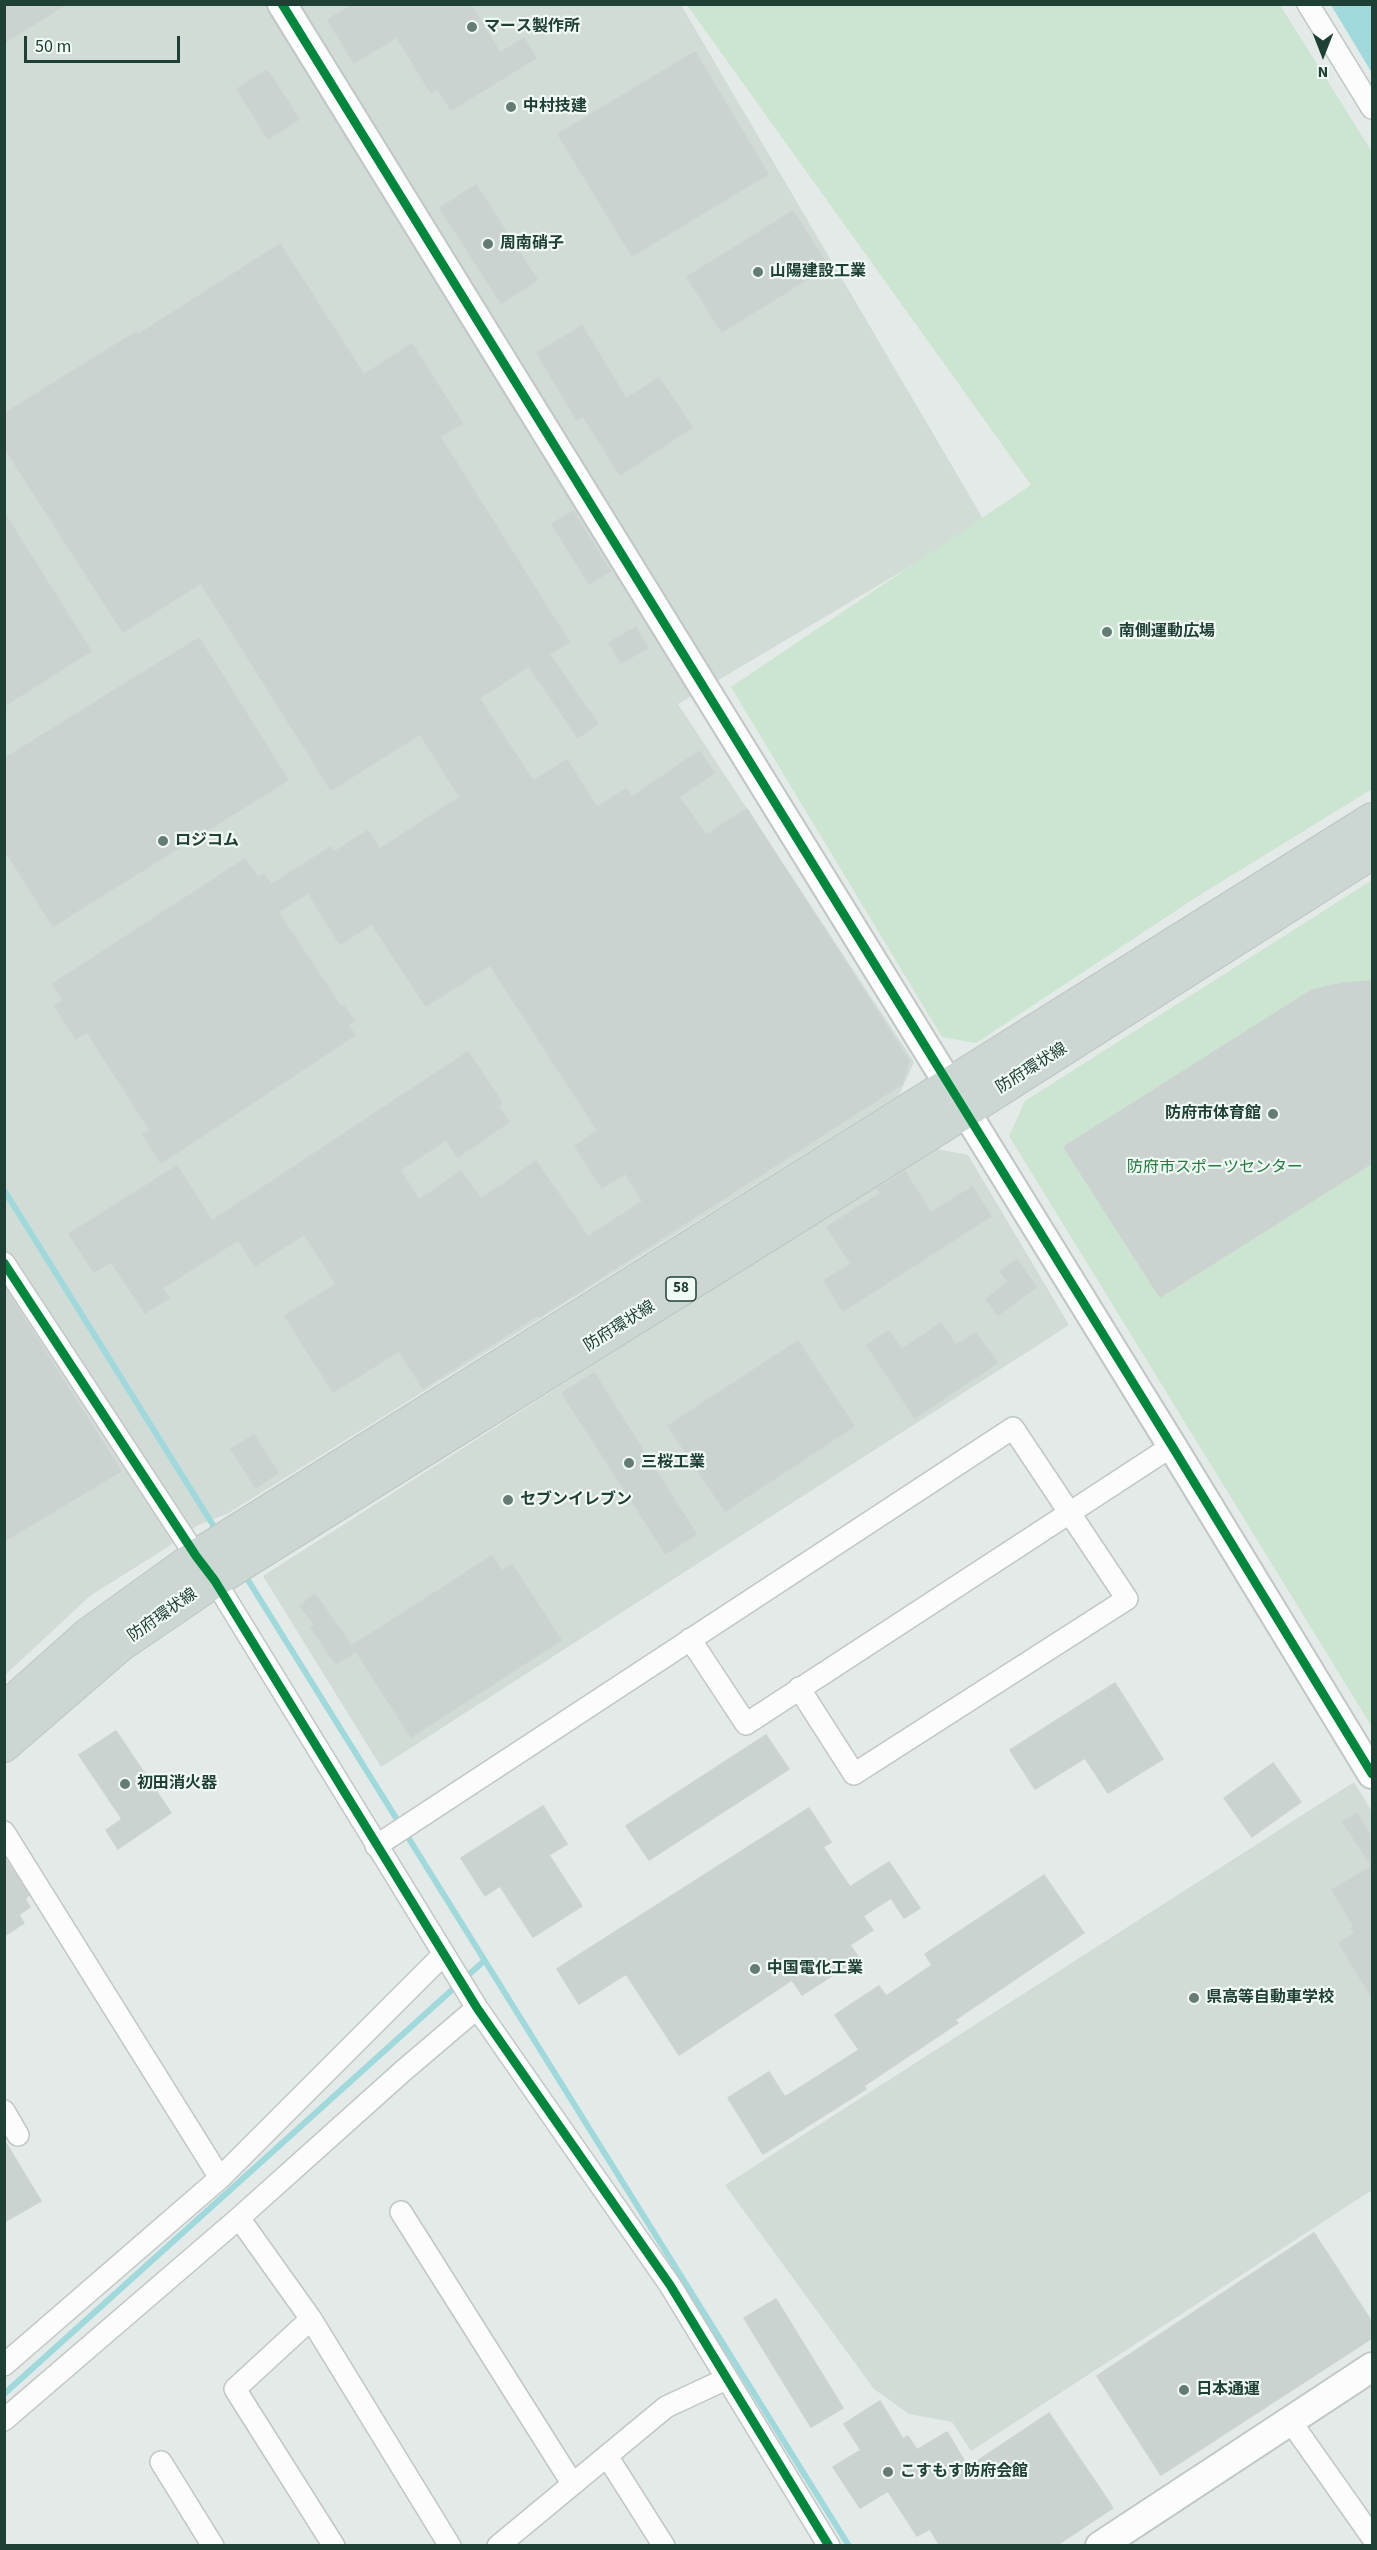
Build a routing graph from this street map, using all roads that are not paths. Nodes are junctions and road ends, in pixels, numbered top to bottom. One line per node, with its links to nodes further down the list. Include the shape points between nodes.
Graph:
1 (282, 4): 6 (street)
2 (1308, 4): 3 (street)
3 (1372, 108)
4 (1372, 819): 6 (main road, 防府環状線 / 58)
5 (1372, 853): 7 (main road, 防府環状線 / 58)
6 (947, 1084): 7 (street); 11 (main road, 防府環状線 / 58)
7 (965, 1112): 9 (street); 12 (main road, 防府環状線 / 58)
8 (4, 1263): 11 (street)
9 (1172, 1446): 10 (street); 17 (street)
10 (1071, 1513): 13 (street, via 1013,1428); 14 (street); 14 (street, via 1127,1599 1117,1606 855,1774)
11 (196, 1556): 12 (street); 15 (main road, 防府環状線 / 58, via 88,1635)
12 (215, 1581): 16 (main road, 防府環状線 / 58, via 121,1645); 19 (street)
13 (690, 1639): 14 (street, via 746,1724); 19 (street)
14 (799, 1688)
15 (4, 1709)
16 (4, 1746)
17 (1372, 1774)
18 (4, 1832): 24 (street)
19 (376, 1846): 20 (street)
20 (444, 1954): 21 (street); 24 (street)
21 (477, 2008): 26 (street); 30 (street, via 670,2285)
22 (4, 2111): 23 (street)
23 (18, 2134)
24 (220, 2178): 28 (street)
25 (401, 2212): 35 (street)
26 (239, 2218): 27 (street); 31 (street)
27 (311, 2319): 38 (street, via 235,2389); 39 (street)
28 (4, 2365)
29 (1371, 2372): 32 (street)
30 (726, 2379): 33 (street, via 666,2407); 42 (street)
31 (4, 2420)
32 (1291, 2422): 36 (street); 43 (street)
33 (607, 2456): 35 (street); 41 (street)
34 (160, 2462): 37 (street)
35 (572, 2483): 40 (street)
36 (1372, 2537)
37 (213, 2546)
38 (334, 2546)
39 (450, 2546)
40 (498, 2546)
41 (664, 2546)
42 (829, 2546)
43 (1100, 2546)

